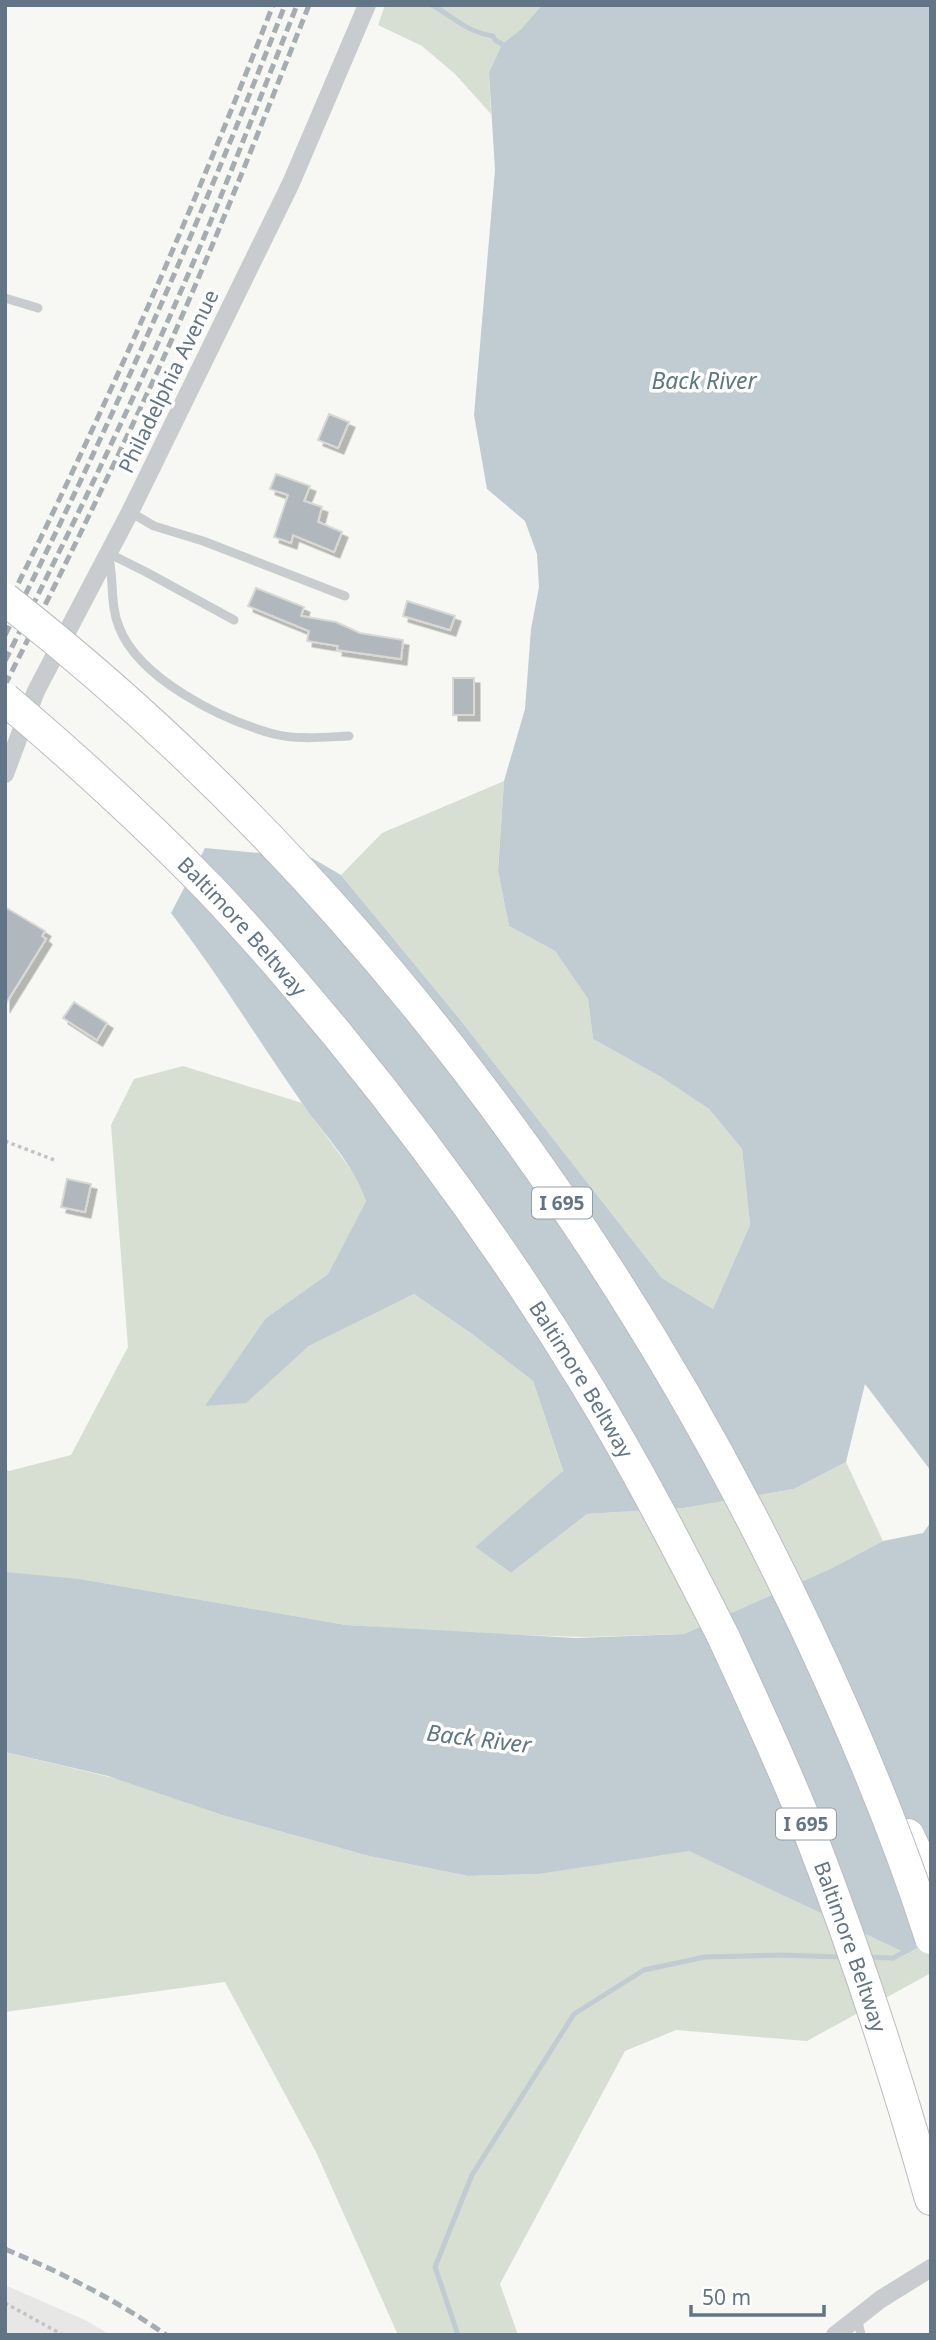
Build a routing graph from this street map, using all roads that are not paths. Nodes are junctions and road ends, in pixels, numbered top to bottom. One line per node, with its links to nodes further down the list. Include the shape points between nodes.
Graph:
1 (367, 5): 4 (street, Philadelphia Avenue, via 291,183)
2 (5, 298): 3 (lane)
3 (38, 307)
4 (130, 512): 5 (street, Philadelphia Avenue); 6 (lane, via 154,526)
5 (107, 553): 8 (lane); 10 (lane, via 119,629 163,681 202,705 275,734); 11 (street, Philadelphia Avenue, via 36,691)
6 (345, 596)
7 (5, 599): 12 (highway, I 695, bridge, via 118,692 272,840 443,1040 584,1234 655,1347 752,1518)
8 (234, 620)
9 (5, 699): 15 (highway, Baltimore Beltway / I 695, bridge, via 135,815 212,891 296,985 456,1189 586,1384 723,1636 808,1829 876,2017)
10 (349, 736)
11 (5, 774)
12 (839, 1699): 13 (highway, bridge); 14 (highway, I 695, bridge)
13 (931, 1885)
14 (931, 1938)
15 (928, 2189): 16 (highway, Baltimore Beltway)
16 (931, 2211)
17 (931, 2268): 18 (street)
18 (857, 2317): 19 (street); 20 (lane)
19 (835, 2335)
20 (861, 2335)

